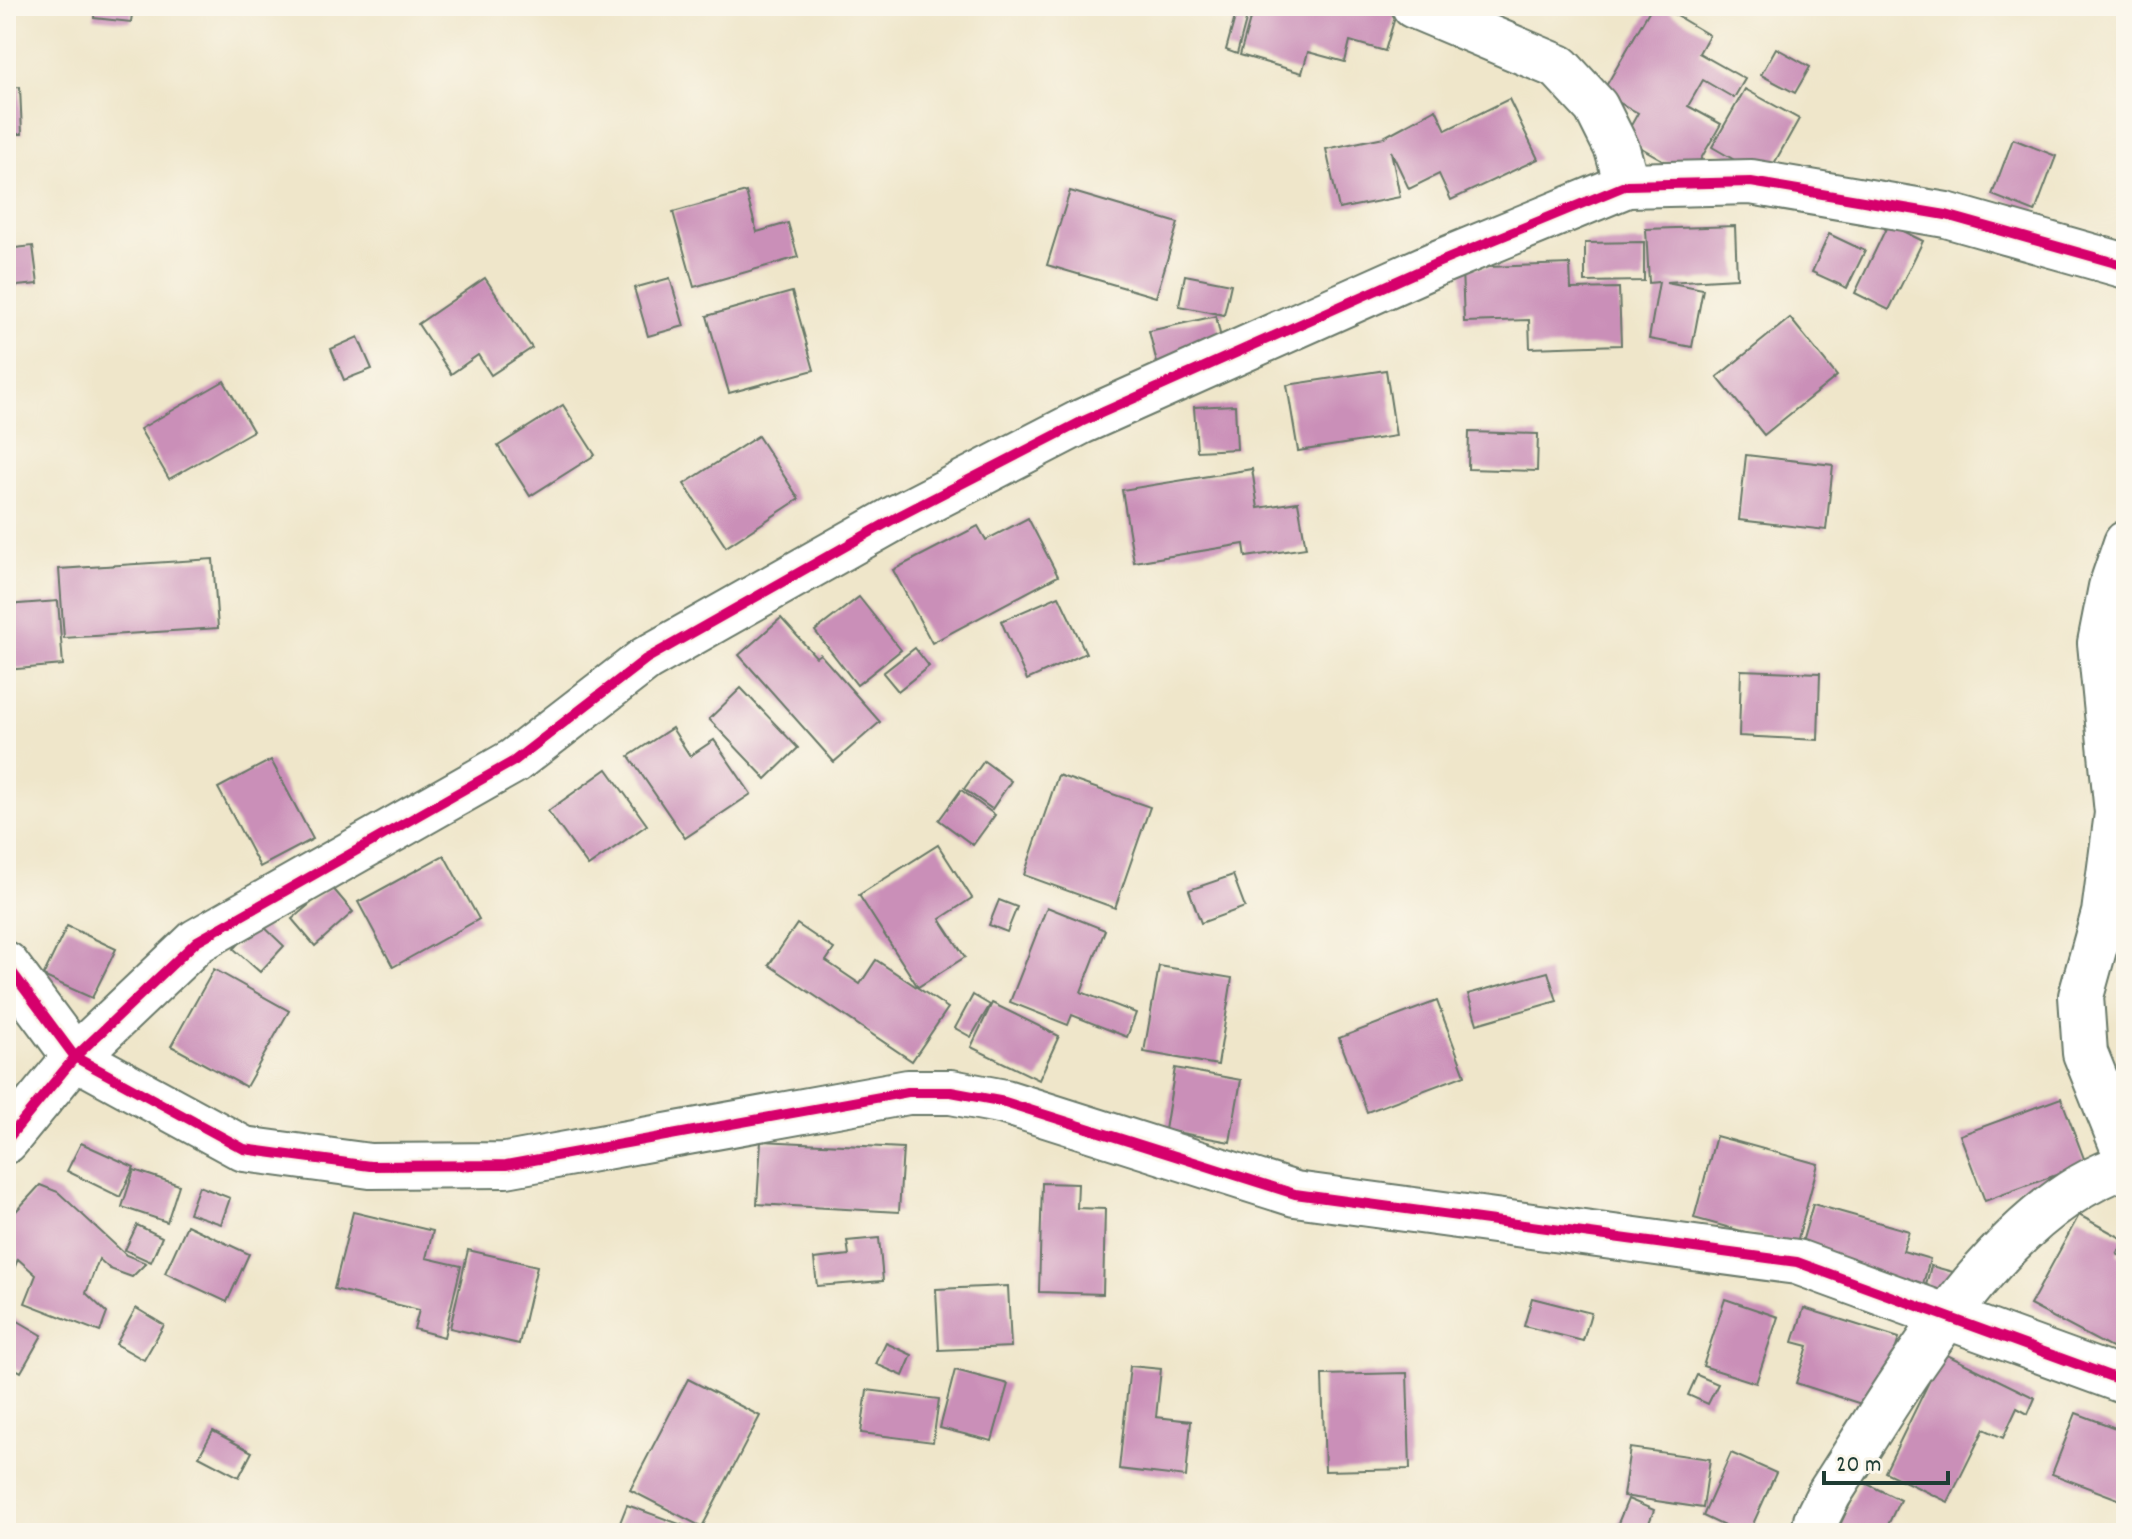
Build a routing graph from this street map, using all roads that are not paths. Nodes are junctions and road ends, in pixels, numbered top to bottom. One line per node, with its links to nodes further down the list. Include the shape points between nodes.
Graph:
1 (1414, 6): 2 (street, via 1559,67 1596,107 1617,149)
2 (1627, 185): 3 (street, via 1751,182 1946,215); 6 (street, via 1081,422 899,516 646,659 514,761 197,941)
3 (2126, 266)
4 (2126, 543): 8 (street, via 2100,643 2117,813 2104,913 2081,996 2085,1053)
5 (6, 964): 6 (street)
6 (75, 1057): 7 (street); 10 (street, via 244,1149 370,1166 506,1165 908,1092 951,1092 1005,1102 1295,1194 1797,1262)
7 (6, 1141)
8 (2126, 1155)
9 (2126, 1166): 10 (street, via 2094,1176 2030,1221)
10 (1947, 1317): 11 (street); 12 (street, via 1829,1494)
11 (2126, 1382)
12 (1815, 1533)

